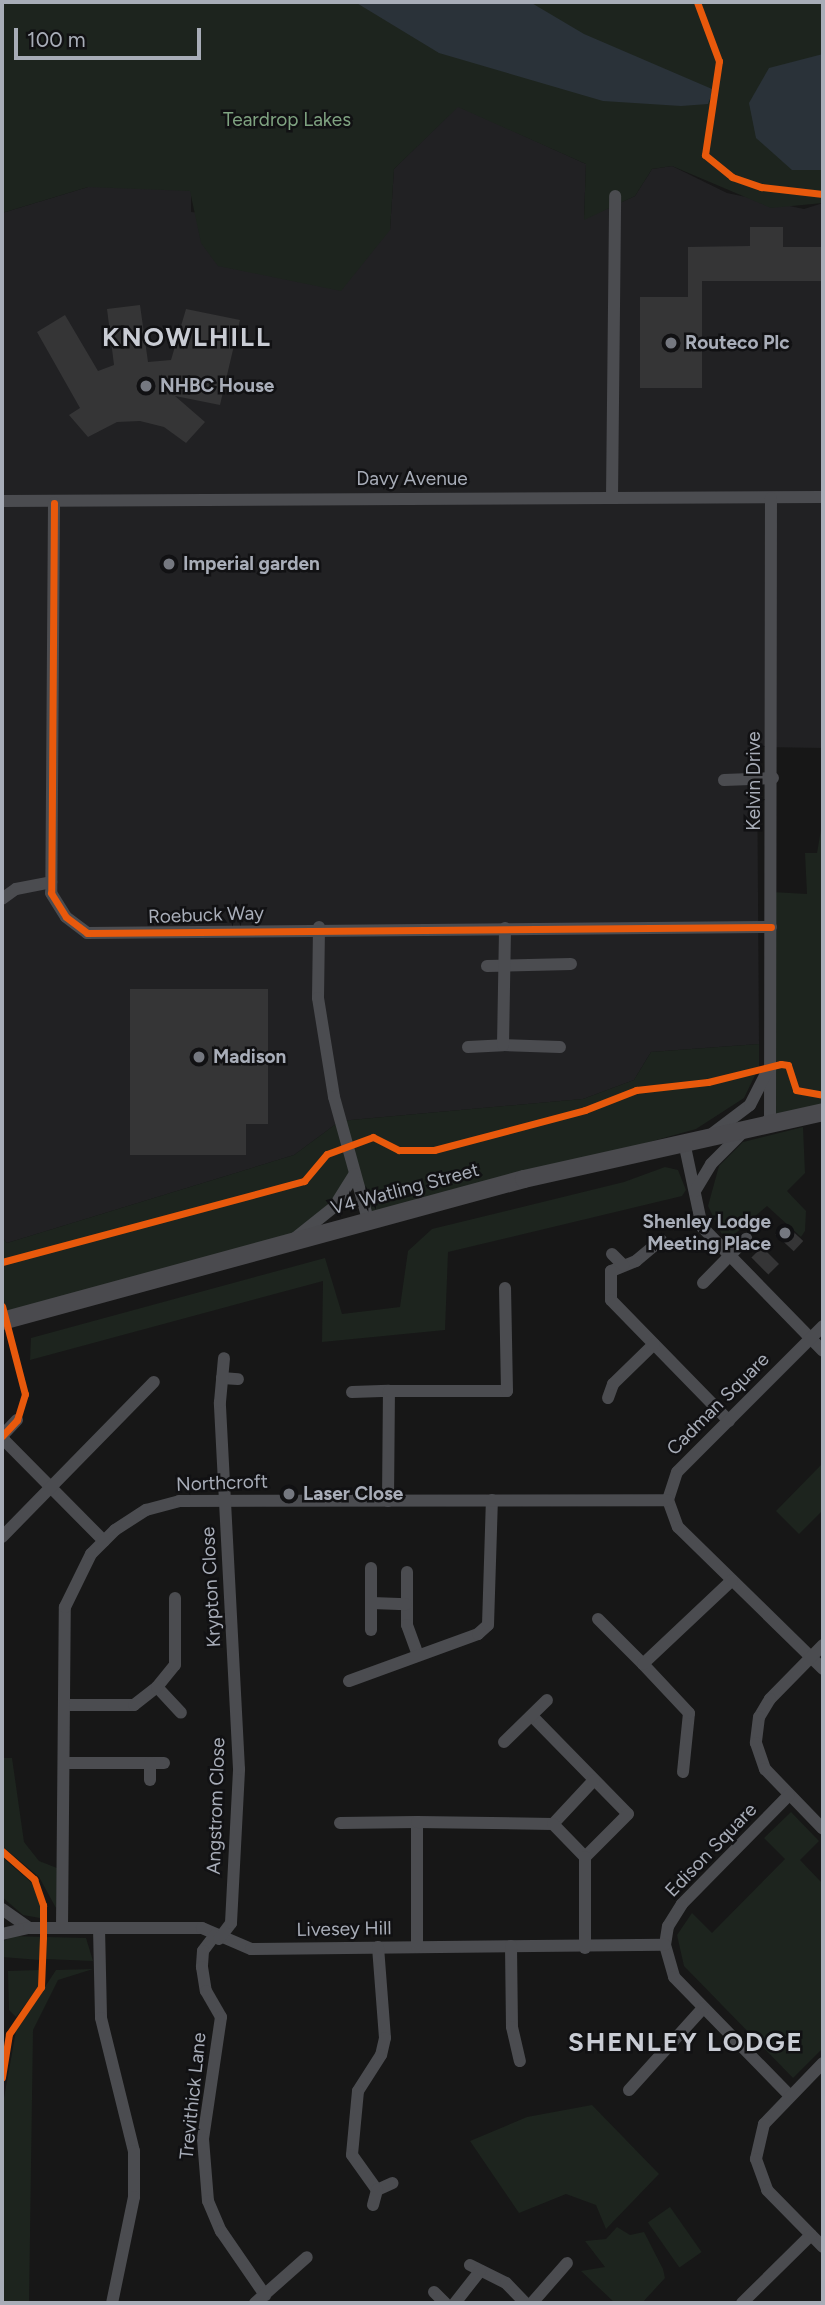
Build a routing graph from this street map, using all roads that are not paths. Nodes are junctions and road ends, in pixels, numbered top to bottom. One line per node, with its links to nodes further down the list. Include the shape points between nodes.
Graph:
1 (615, 197): 3 (street)
2 (823, 497): 4 (street, Davy Avenue)
3 (612, 498): 4 (street, Davy Avenue); 6 (street, Davy Avenue)
4 (771, 498): 7 (street, Kelvin Drive)
5 (2, 501): 6 (street, Davy Avenue)
6 (54, 503): 9 (street, Roebuck Way)
7 (773, 778): 8 (street); 12 (street, Kelvin Drive)
8 (724, 780)
9 (51, 882): 10 (street, via 16,889); 11 (street, Roebuck Way, via 51,893 66,917 87,933)
10 (2, 899)
11 (319, 927): 13 (street, Roebuck Way); 26 (street, via 318,998 334,1097)
12 (771, 927): 13 (street, Roebuck Way); 20 (street, Kelvin Drive)
13 (505, 928): 14 (street)
14 (506, 964): 15 (street); 16 (street); 17 (street)
15 (571, 964)
16 (487, 966)
17 (503, 1045): 18 (street); 19 (street)
18 (468, 1047)
19 (560, 1047)
20 (771, 1065): 22 (street, Kelvin Drive); 24 (street, Kelvin Drive, via 750,1105)
21 (823, 1112): 22 (street, V4 Watling Street)
22 (770, 1123): 23 (street, V4 Watling Street)
23 (747, 1128): 24 (street, V4 Watling Street); 27 (street, via 711,1164)
24 (706, 1137): 25 (street, V4 Watling Street)
25 (684, 1142): 27 (street); 28 (street, V4 Watling Street)
26 (355, 1174): 28 (street); 31 (street, via 334,1207)
27 (695, 1191): 33 (street, via 702,1227)
28 (368, 1220): 31 (street, V4 Watling Street)
29 (746, 1239): 33 (street)
30 (660, 1240): 34 (street, via 636,1261)
31 (291, 1241): 37 (street, V4 Watling Street)
32 (612, 1254): 34 (street)
33 (729, 1256): 35 (street); 39 (street)
34 (623, 1265): 40 (street, via 611,1271 611,1300)
35 (705, 1284)
36 (505, 1288): 46 (street, via 507,1397)
37 (2, 1321)
38 (823, 1326): 39 (street, Cadman Square)
39 (811, 1339): 41 (street); 50 (street, Cadman Square)
40 (654, 1344): 48 (street, via 613,1384); 50 (street)
41 (823, 1351)
42 (224, 1358): 43 (street)
43 (222, 1378): 44 (street); 55 (street)
44 (238, 1379)
45 (154, 1382): 52 (street)
46 (389, 1391): 47 (street); 56 (street)
47 (352, 1392)
48 (608, 1398)
49 (17, 1420): 51 (street)
50 (729, 1421): 54 (street, Cadman Square, via 677,1472)
51 (2, 1437): 52 (street)
52 (51, 1488): 57 (street); 58 (street)
53 (492, 1500): 54 (street, Northcroft); 56 (street, Northcroft); 68 (street, via 488,1625 478,1634)
54 (668, 1500): 61 (street, via 678,1527)
55 (226, 1501): 56 (street, Northcroft); 58 (street, Northcroft, via 179,1501 146,1510); 72 (street, Krypton Close)
56 (388, 1501)
57 (2, 1537)
58 (104, 1541): 76 (street, Northcroft, via 79,1572 65,1607)
59 (371, 1568): 63 (street)
60 (407, 1572): 64 (street)
61 (732, 1580): 69 (street); 70 (street)
62 (175, 1598): 74 (street, via 175,1665)
63 (372, 1603): 64 (street); 66 (street)
64 (406, 1604): 68 (street)
65 (598, 1619): 70 (street)
66 (371, 1630)
67 (823, 1645): 69 (street)
68 (418, 1655): 73 (street)
69 (811, 1657): 71 (street); 86 (street, via 769,1699 759,1717 756,1743 765,1769)
70 (643, 1664): 83 (street, via 689,1713)
71 (823, 1670)
72 (235, 1671): 97 (street, Angstrom Close, via 237,1816 230,1923)
73 (349, 1681)
74 (157, 1687): 76 (street, via 134,1705); 77 (street)
75 (547, 1700): 78 (street)
76 (64, 1705): 80 (street, Northcroft)
77 (181, 1713)
78 (532, 1716): 79 (street); 85 (street)
79 (504, 1742)
80 (64, 1763): 81 (street); 94 (street, Northcroft)
81 (150, 1763): 82 (street); 84 (street)
82 (164, 1763)
83 (683, 1772)
84 (150, 1780)
85 (594, 1780): 89 (street); 91 (street, via 628,1814)
86 (789, 1795): 90 (street); 98 (street, Edison Square, via 682,1904 668,1926)
87 (417, 1822): 88 (street); 89 (street); 100 (street)
88 (340, 1823)
89 (552, 1824): 91 (street)
90 (823, 1829)
91 (585, 1857): 102 (street)
92 (2, 1909): 93 (street)
93 (29, 1928): 94 (street, Livesey Hill); 96 (street, Livesey Hill)
94 (62, 1928): 95 (street, Livesey Hill)
95 (99, 1928): 97 (street, Livesey Hill, via 202,1928); 117 (street, via 101,2018 134,2151 134,2197)
96 (6, 1930)
97 (217, 1937): 99 (street, Livesey Hill, via 251,1949); 116 (street, Trevithick Lane, via 203,1951 202,1967 206,1991 222,2017 203,2139 208,2201)
98 (665, 1945): 102 (street, Livesey Hill); 103 (street, via 674,1977)
99 (378, 1947): 100 (street, Livesey Hill); 109 (street, via 385,2038 381,2054 358,2091 352,2155)
100 (417, 1947): 101 (street, Livesey Hill)
101 (510, 1947): 102 (street, Livesey Hill); 104 (street, via 512,2027)
102 (585, 1948)
103 (703, 2008): 106 (street); 107 (street)
104 (520, 2061)
105 (823, 2063): 107 (street)
106 (629, 2090)
107 (790, 2095): 111 (street, via 764,2124 757,2159 767,2190)
108 (393, 2183): 109 (street)
109 (377, 2190): 110 (street)
110 (373, 2205)
111 (811, 2235): 112 (street); 122 (street)
112 (823, 2247)
113 (307, 2257): 116 (street, Trevithick Lane)
114 (567, 2263): 121 (street)
115 (434, 2292): 118 (street)
116 (260, 2299)
117 (112, 2303)
118 (445, 2303)
119 (455, 2303): 120 (street, via 475,2268 506,2283)
120 (525, 2303)
121 (532, 2303)
122 (742, 2303)

